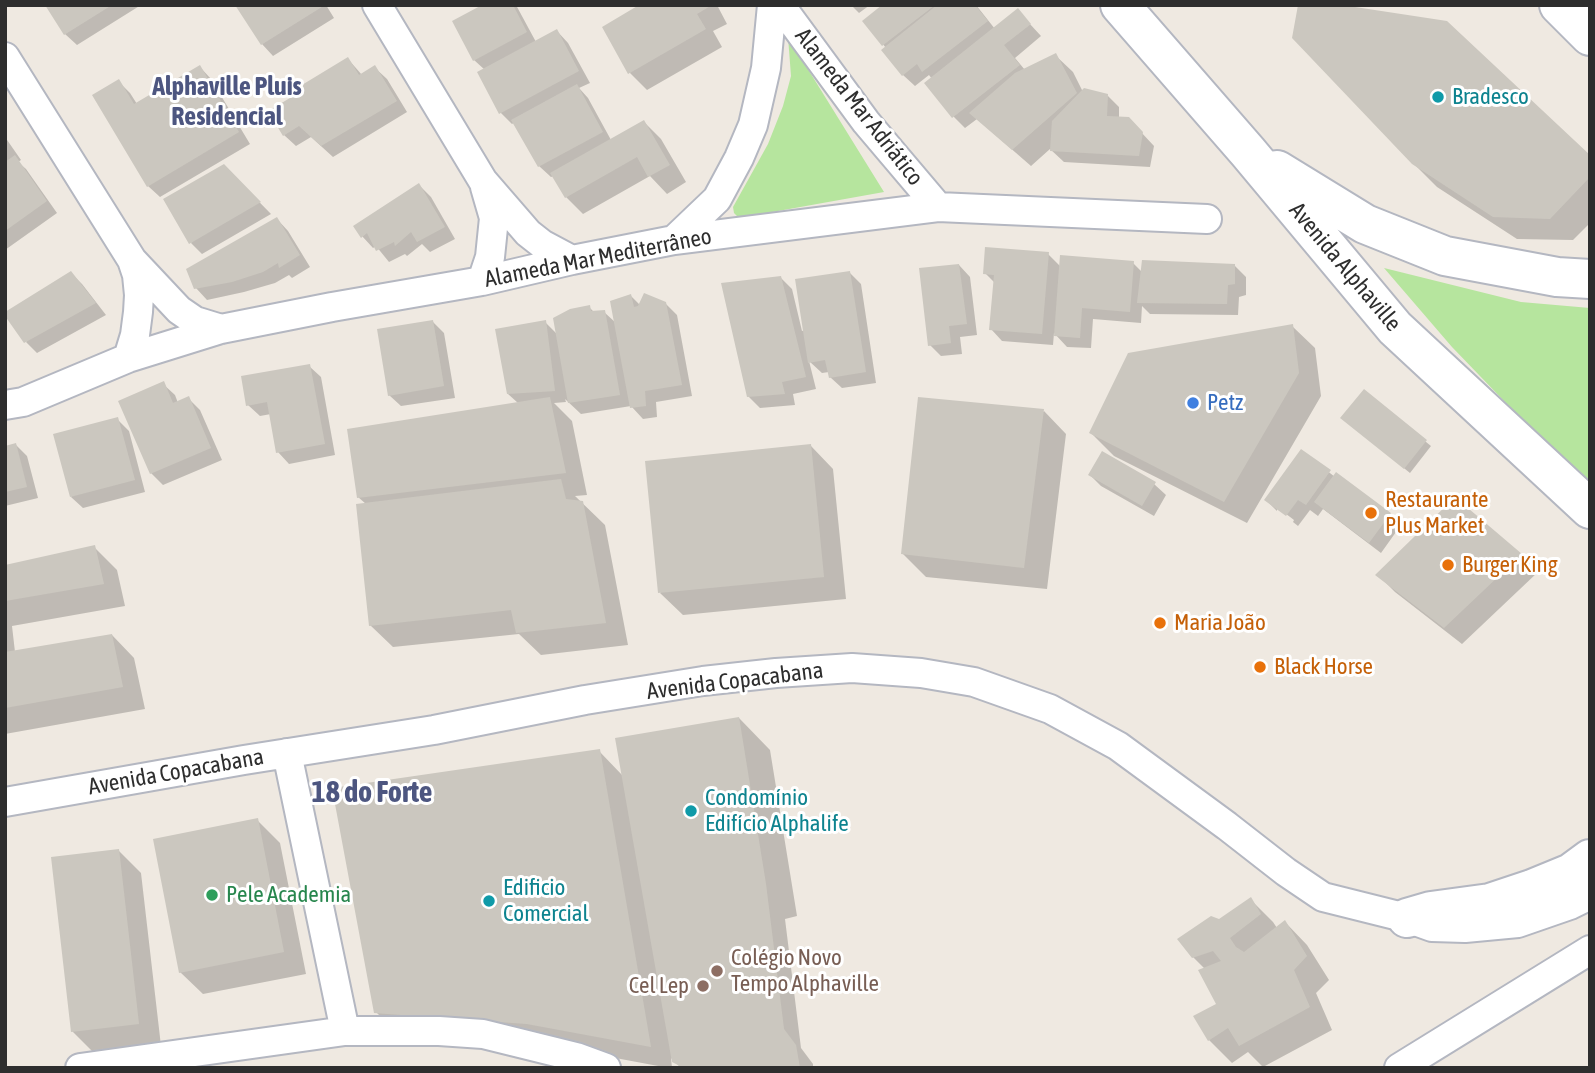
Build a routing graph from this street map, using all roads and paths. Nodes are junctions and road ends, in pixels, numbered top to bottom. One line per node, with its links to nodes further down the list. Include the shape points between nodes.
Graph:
1 (377, 5): 9 (street)
2 (772, 5): 12 (street, via 766,68 753,125 739,159 718,199)
3 (780, 5): 10 (street, Alameda Mar Adriático, via 866,122)
4 (1120, 5): 8 (main road, Avenida Alphaville)
5 (1559, 5): 6 (main road)
6 (1590, 36)
7 (5, 57): 13 (street)
8 (1248, 152): 15 (main road, via 1365,224 1445,256); 20 (main road, Avenida Alphaville, via 1395,328)
9 (484, 181): 14 (street, via 528,233); 16 (street, via 494,218)
10 (938, 207): 11 (street, Alameda Mar Mediterrâneo); 12 (street, Alameda Mar Mediterrâneo)
11 (1207, 219)
12 (674, 240): 14 (street, Alameda Mar Mediterrâneo)
13 (132, 260): 17 (street, via 180,310 195,321); 18 (street, via 139,295)
14 (572, 260): 16 (street, Alameda Mar Mediterrâneo)
15 (1590, 279)
16 (482, 281): 17 (street, Alameda Mar Mediterrâneo)
17 (221, 329): 18 (street, Alameda Mar Mediterrâneo)
18 (128, 358): 19 (street, Alameda Mar Mediterrâneo, via 23,402)
19 (5, 405)
20 (1590, 509)
21 (288, 753): 22 (street, Avenida Copacabana); 25 (street, Avenida Copacabana, via 702,681 852,668 921,673 974,682 1050,709 1118,746 1323,897); 27 (street)
22 (5, 802)
23 (1590, 859): 25 (main road, via 1571,873 1490,903)
24 (1590, 895): 25 (street, Avenida Copacabana, via 1518,923 1465,928 1432,926)
25 (1407, 918)
26 (1590, 950): 28 (street)
27 (345, 1031): 29 (street); 30 (street, via 483,1034)
28 (1416, 1063)
29 (80, 1068)
30 (606, 1068)

